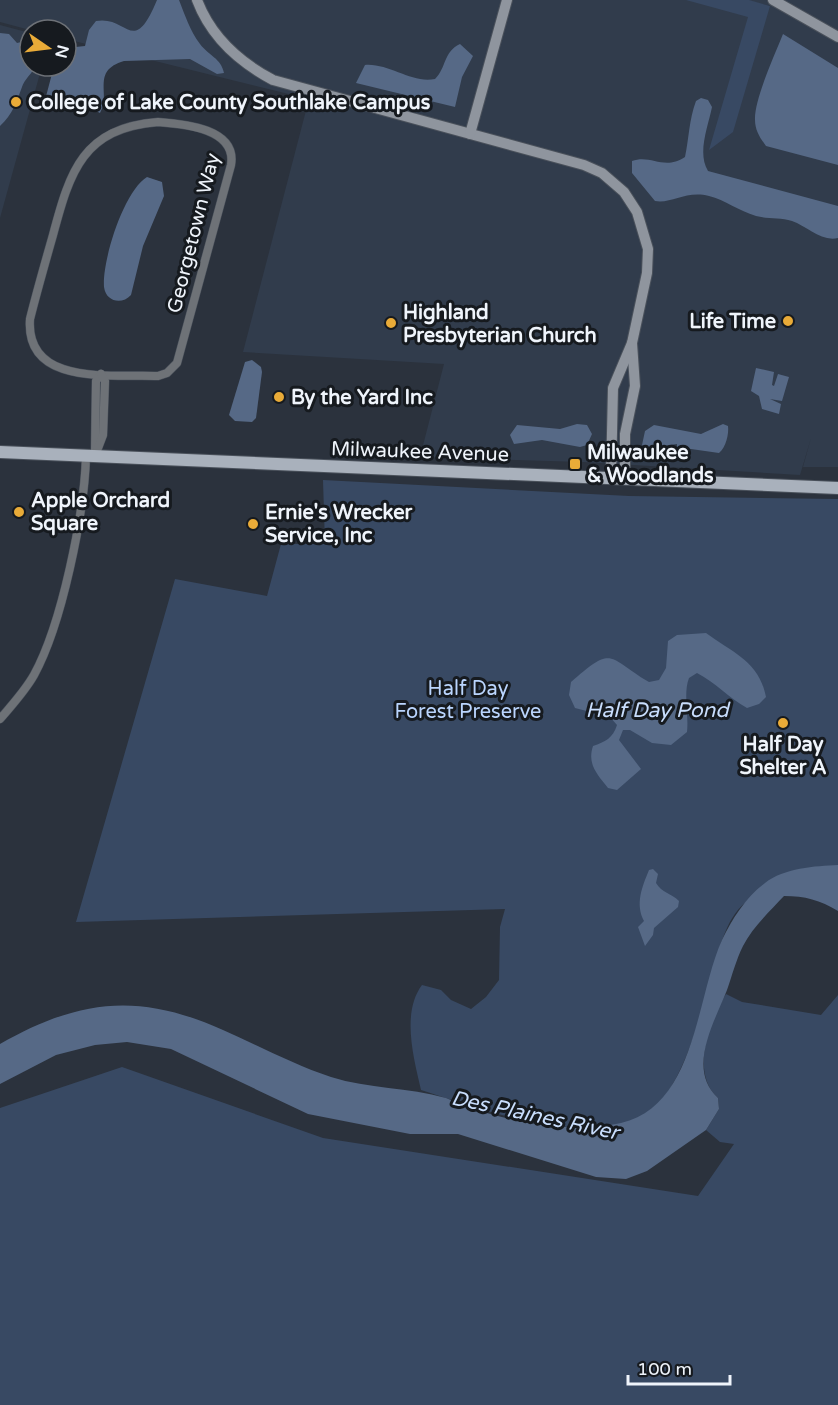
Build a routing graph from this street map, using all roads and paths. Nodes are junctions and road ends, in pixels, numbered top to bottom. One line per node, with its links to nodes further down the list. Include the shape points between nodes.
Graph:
1 (197, 0): 5 (street, via 211,28 230,50 273,80)
2 (507, 0): 5 (street)
3 (773, 0): 4 (street)
4 (838, 37)
5 (470, 134): 6 (street, via 584,165 602,173 624,192 638,212 648,249 647,273)
6 (632, 343): 10 (street, via 613,388); 11 (street, via 635,386 625,434)
7 (101, 374): 7 (street, Georgetown Way, via 158,376 168,373 177,363 231,165 232,149 218,135 168,122 131,125 108,135 71,173 30,318 30,336 50,366); 9 (street, via 105,381 103,435)
8 (0, 452): 9 (main road, Milwaukee Avenue)
9 (91, 456): 10 (main road, Milwaukee Avenue); 13 (street, via 48,644 27,686)
10 (610, 477): 11 (main road, Milwaukee Avenue)
11 (625, 477): 12 (main road, Milwaukee Avenue)
12 (838, 488)
13 (0, 718)

